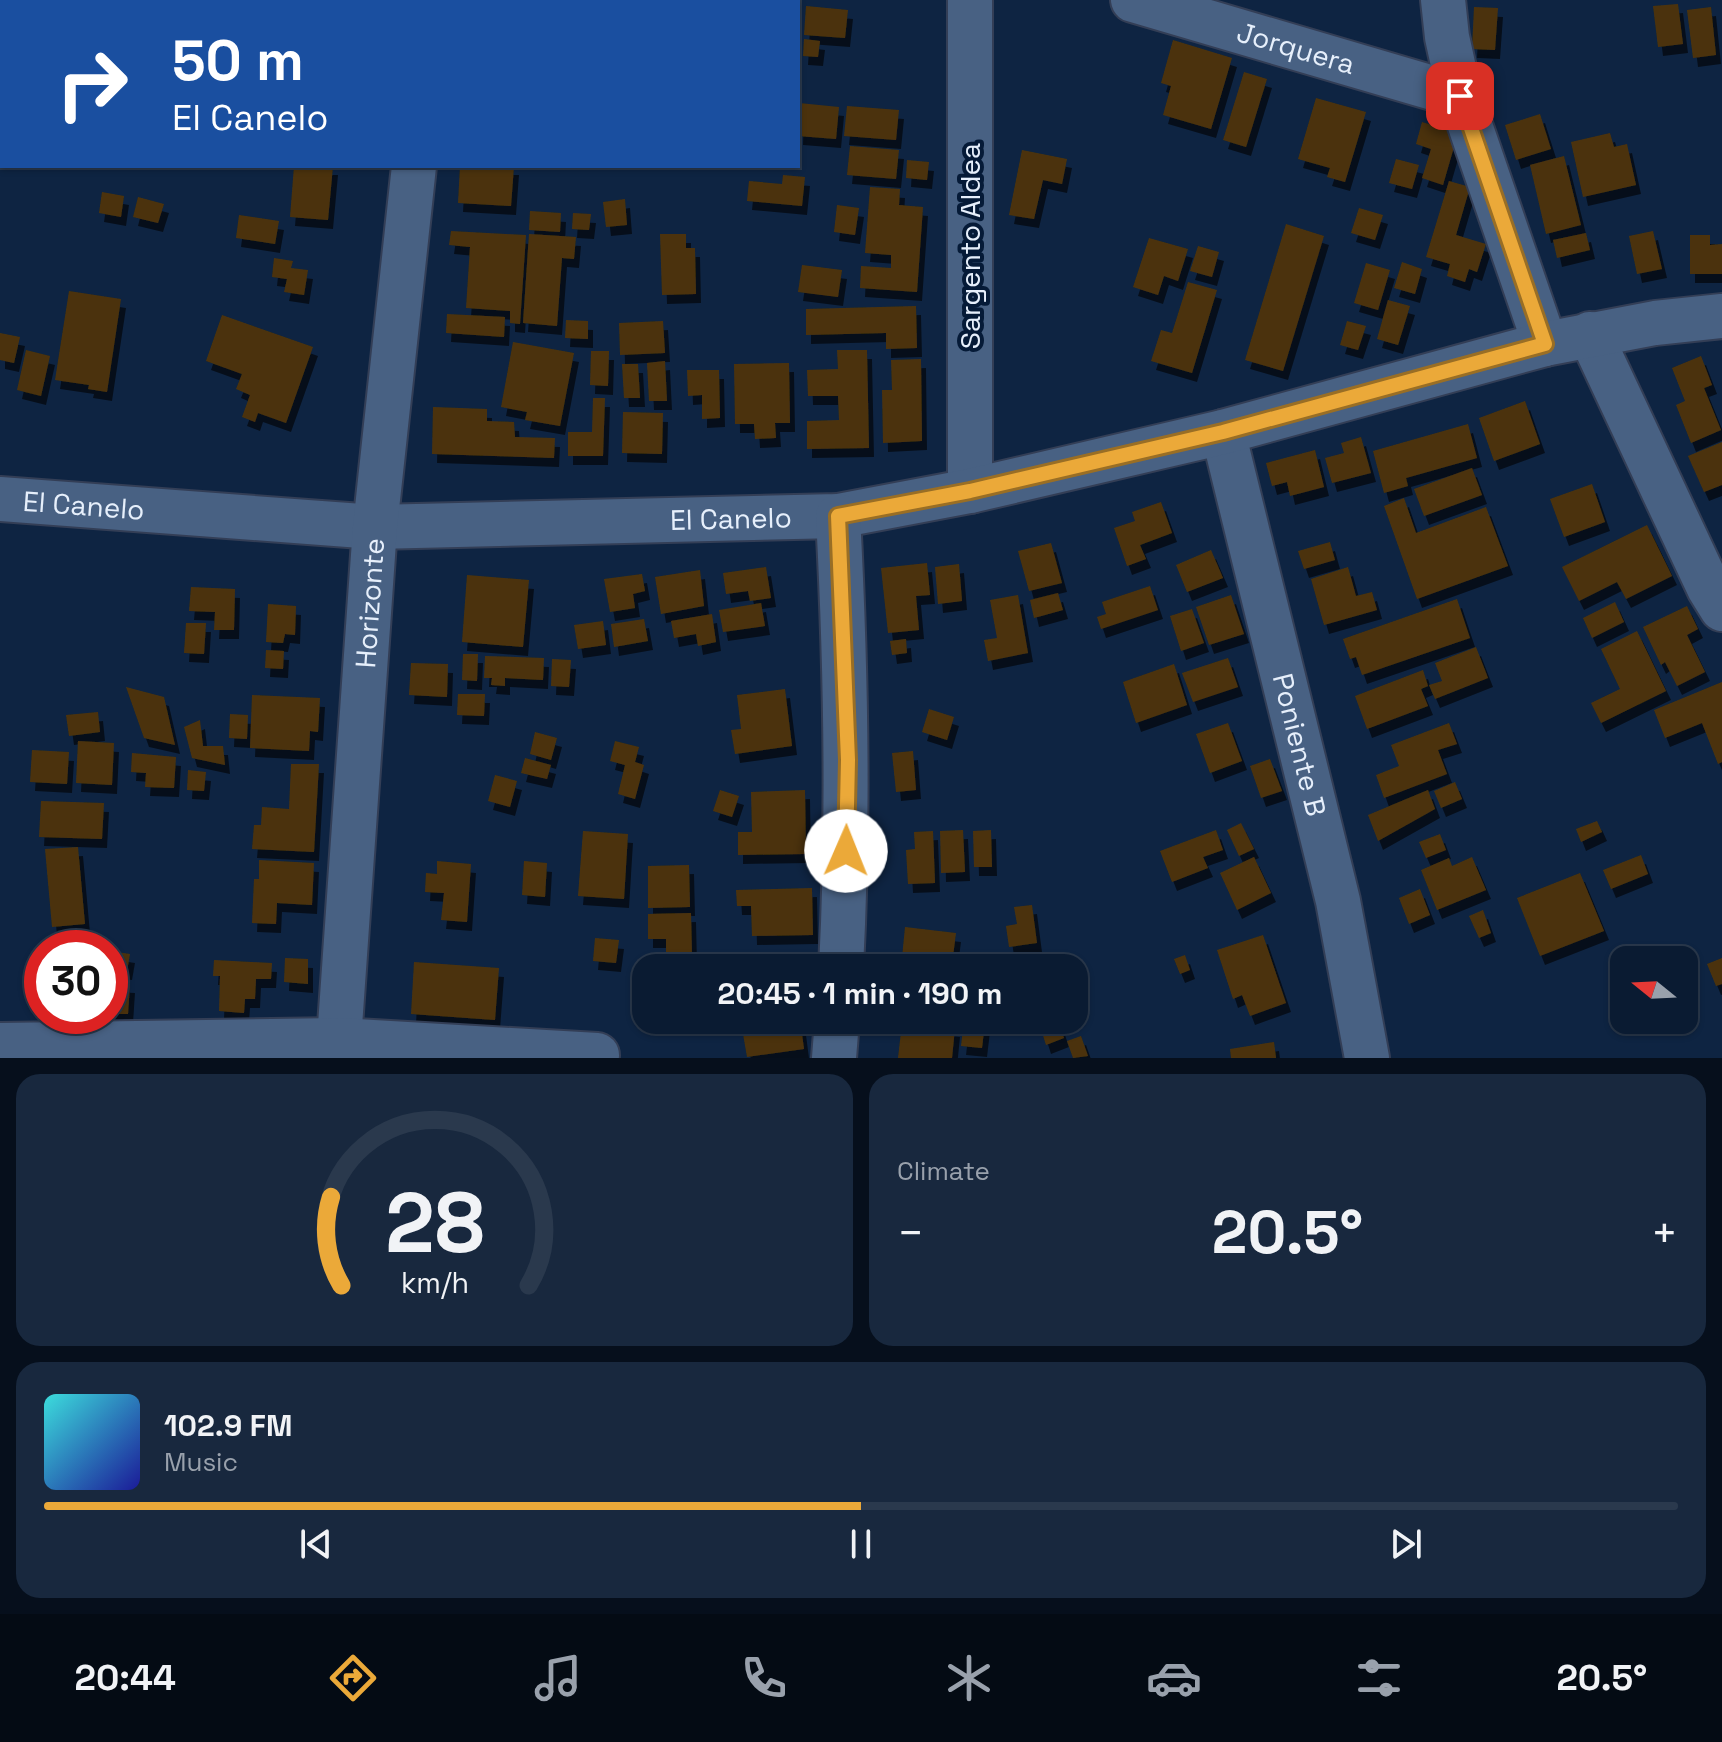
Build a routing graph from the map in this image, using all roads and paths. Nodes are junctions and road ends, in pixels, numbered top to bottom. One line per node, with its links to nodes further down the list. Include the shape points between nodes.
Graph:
1 (1133, 0): 4 (street, Jorquera)
2 (1443, 0): 4 (street)
3 (968, 1): 10 (street, Sargento Aldea)
4 (1460, 96): 8 (street)
5 (414, 168): 13 (street, Horizonte)
6 (1722, 316): 7 (street, El Canelo)
7 (1590, 334): 8 (street, El Canelo); 14 (street)
8 (1545, 344): 9 (street, El Canelo)
9 (1223, 432): 10 (street, El Canelo); 21 (street, Poniente B, via 1338,901)
10 (970, 491): 12 (street, El Canelo)
11 (2, 508): 13 (street, El Canelo)
12 (838, 516): 13 (street, El Canelo); 15 (street, via 848,760)
13 (375, 527): 17 (street, Horizonte)
14 (1722, 609)
15 (842, 954)
16 (836, 1034): 20 (street)
17 (339, 1040): 18 (street); 19 (street)
18 (0, 1045)
19 (597, 1055)
20 (834, 1058)
21 (1367, 1058)

